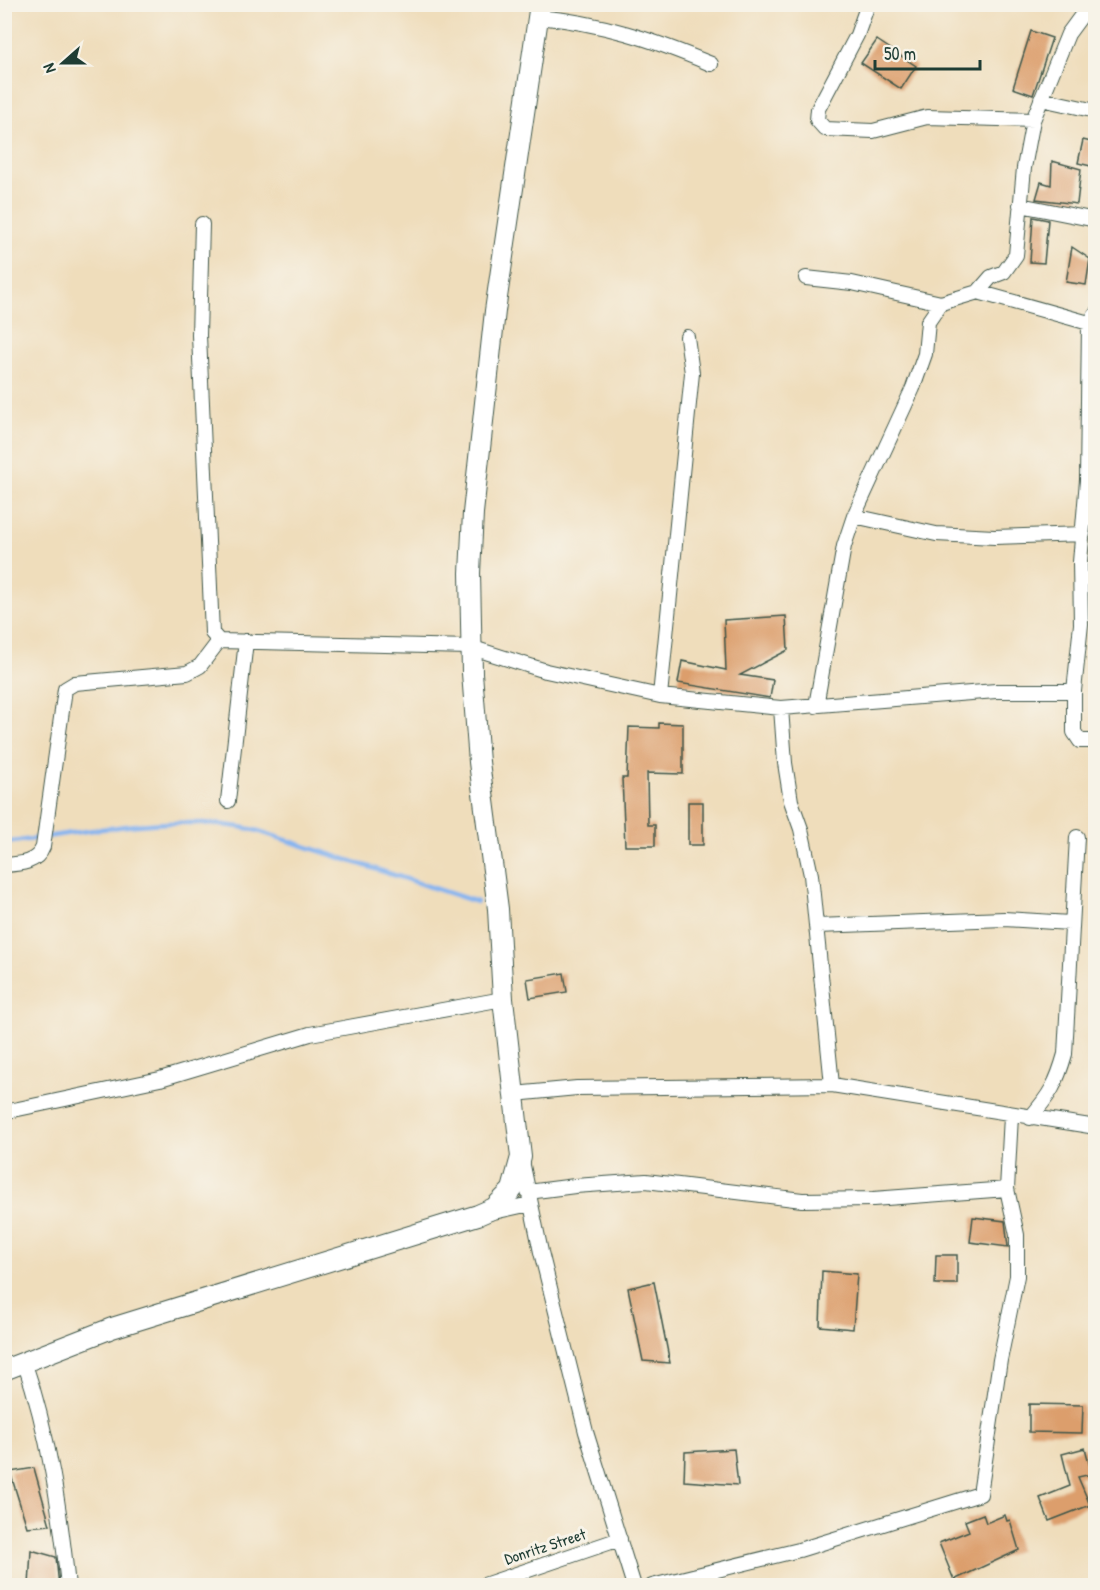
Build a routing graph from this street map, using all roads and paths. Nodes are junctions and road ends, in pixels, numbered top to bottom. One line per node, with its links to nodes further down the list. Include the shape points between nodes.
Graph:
1 (868, 4): 7 (street, via 818,109 817,120 825,129 873,131 927,117)
2 (1090, 4): 5 (street, via 1068,34)
3 (539, 11): 4 (street, via 650,39); 21 (street, via 482,424 473,513)
4 (711, 64)
5 (1041, 99): 6 (street); 7 (street)
6 (1095, 111)
7 (1033, 120): 8 (street)
8 (1020, 205): 9 (street); 12 (street, via 1016,255 1004,272 991,277)
9 (1095, 220)
10 (202, 224): 19 (street, via 200,347 212,633)
11 (806, 278): 13 (street, via 852,283)
12 (978, 292): 13 (street); 14 (street)
13 (941, 303): 17 (street, via 928,322 925,354 913,388)
14 (1092, 319): 16 (street)
15 (687, 337): 23 (street, via 692,373)
16 (1091, 419): 18 (street)
17 (854, 516): 18 (street, via 936,534); 24 (street, via 844,546)
18 (1083, 534): 22 (street, via 1081,624)
19 (219, 641): 20 (street); 29 (street, via 200,666 187,674 75,683 65,689 44,847 34,860)
20 (246, 641): 21 (street); 27 (street)
21 (470, 647): 23 (street, via 546,671); 32 (street, via 479,762 498,909)
22 (1074, 690): 24 (street); 26 (street, via 1075,737)
23 (660, 696): 25 (street)
24 (816, 706): 25 (street)
25 (782, 708): 31 (street, via 785,764 811,875)
26 (1095, 741)
27 (228, 801)
28 (1077, 837): 30 (street)
29 (4, 865)
30 (1070, 923): 31 (street, via 1004,919); 37 (street, via 1065,1054 1057,1082)
31 (817, 926): 33 (street)
32 (503, 999): 34 (street); 35 (street, via 310,1034 160,1079)
33 (832, 1085): 34 (street, via 577,1088); 36 (street)
34 (514, 1094): 39 (street)
35 (4, 1112)
36 (1011, 1116): 37 (street); 40 (street)
37 (1030, 1118): 38 (street)
38 (1095, 1128)
39 (521, 1157): 41 (street); 42 (street, via 512,1190 494,1208)
40 (1007, 1190): 41 (street, via 802,1200 646,1181 575,1186); 49 (street, via 1017,1235 1017,1276 980,1494 799,1550)
41 (529, 1198): 42 (street); 45 (street, via 586,1432)
42 (478, 1215): 43 (street, via 112,1328)
43 (24, 1362): 44 (street); 46 (street, via 38,1401)
44 (4, 1370)
45 (620, 1539): 47 (street, Donritz Street); 48 (street)
46 (68, 1586)
47 (481, 1586)
48 (634, 1586)
49 (652, 1586)

